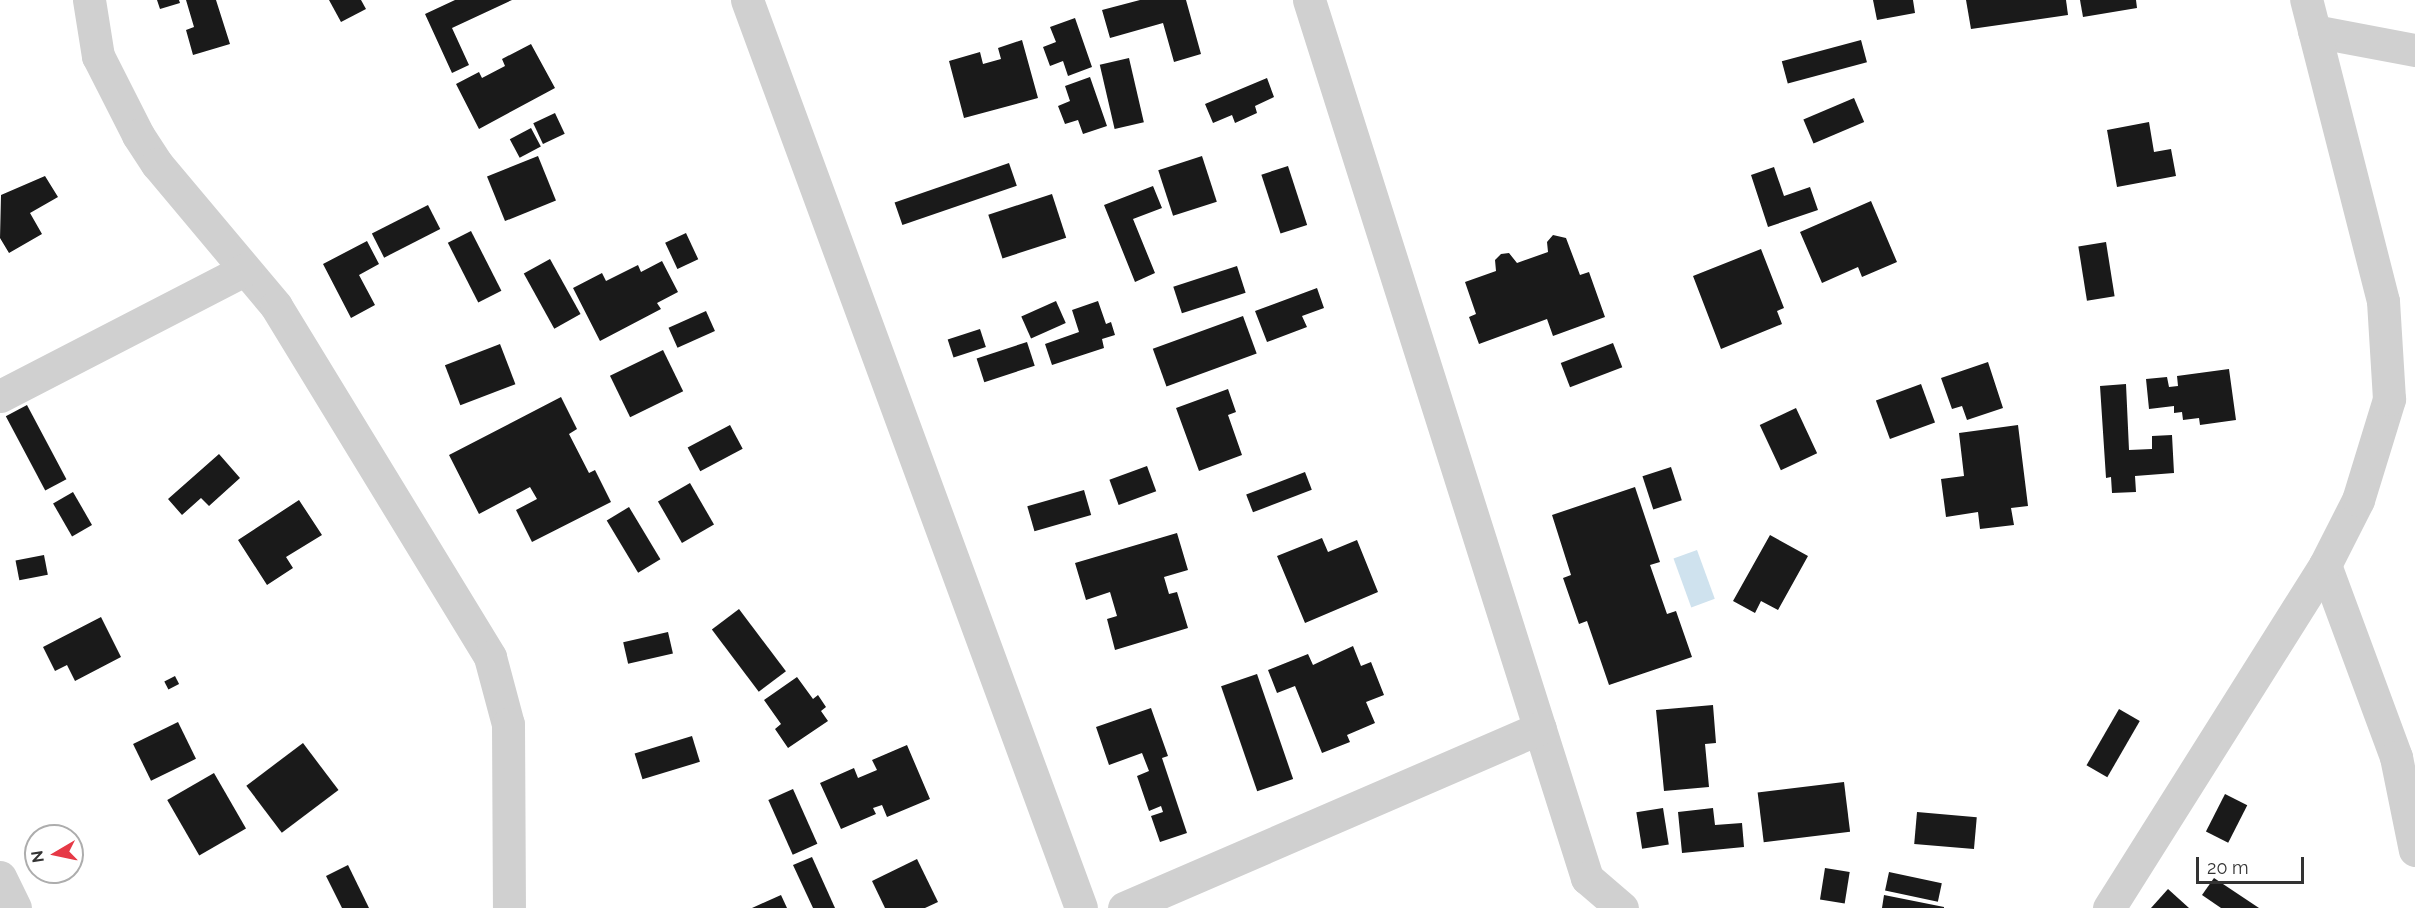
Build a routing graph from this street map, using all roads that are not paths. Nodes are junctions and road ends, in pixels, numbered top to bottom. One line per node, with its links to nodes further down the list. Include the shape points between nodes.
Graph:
1 (89, 0): 7 (street, via 98,56 138,135)
2 (747, 0): 16 (street)
3 (1310, 0): 11 (street)
4 (2306, 0): 5 (street)
5 (2314, 31): 6 (street); 9 (street, via 2383,301)
6 (2415, 50)
7 (244, 270): 8 (street); 15 (street, via 276,306 490,657 508,724)
8 (0, 396)
9 (2402, 399): 10 (street)
10 (2325, 565): 12 (street, via 2396,757); 19 (street)
11 (1540, 728): 17 (street); 18 (street, via 1587,878)
12 (2415, 850)
13 (0, 877): 14 (street)
14 (15, 908)
15 (509, 908)
16 (1081, 908)
17 (1125, 908)
18 (1622, 908)
19 (2109, 908)

